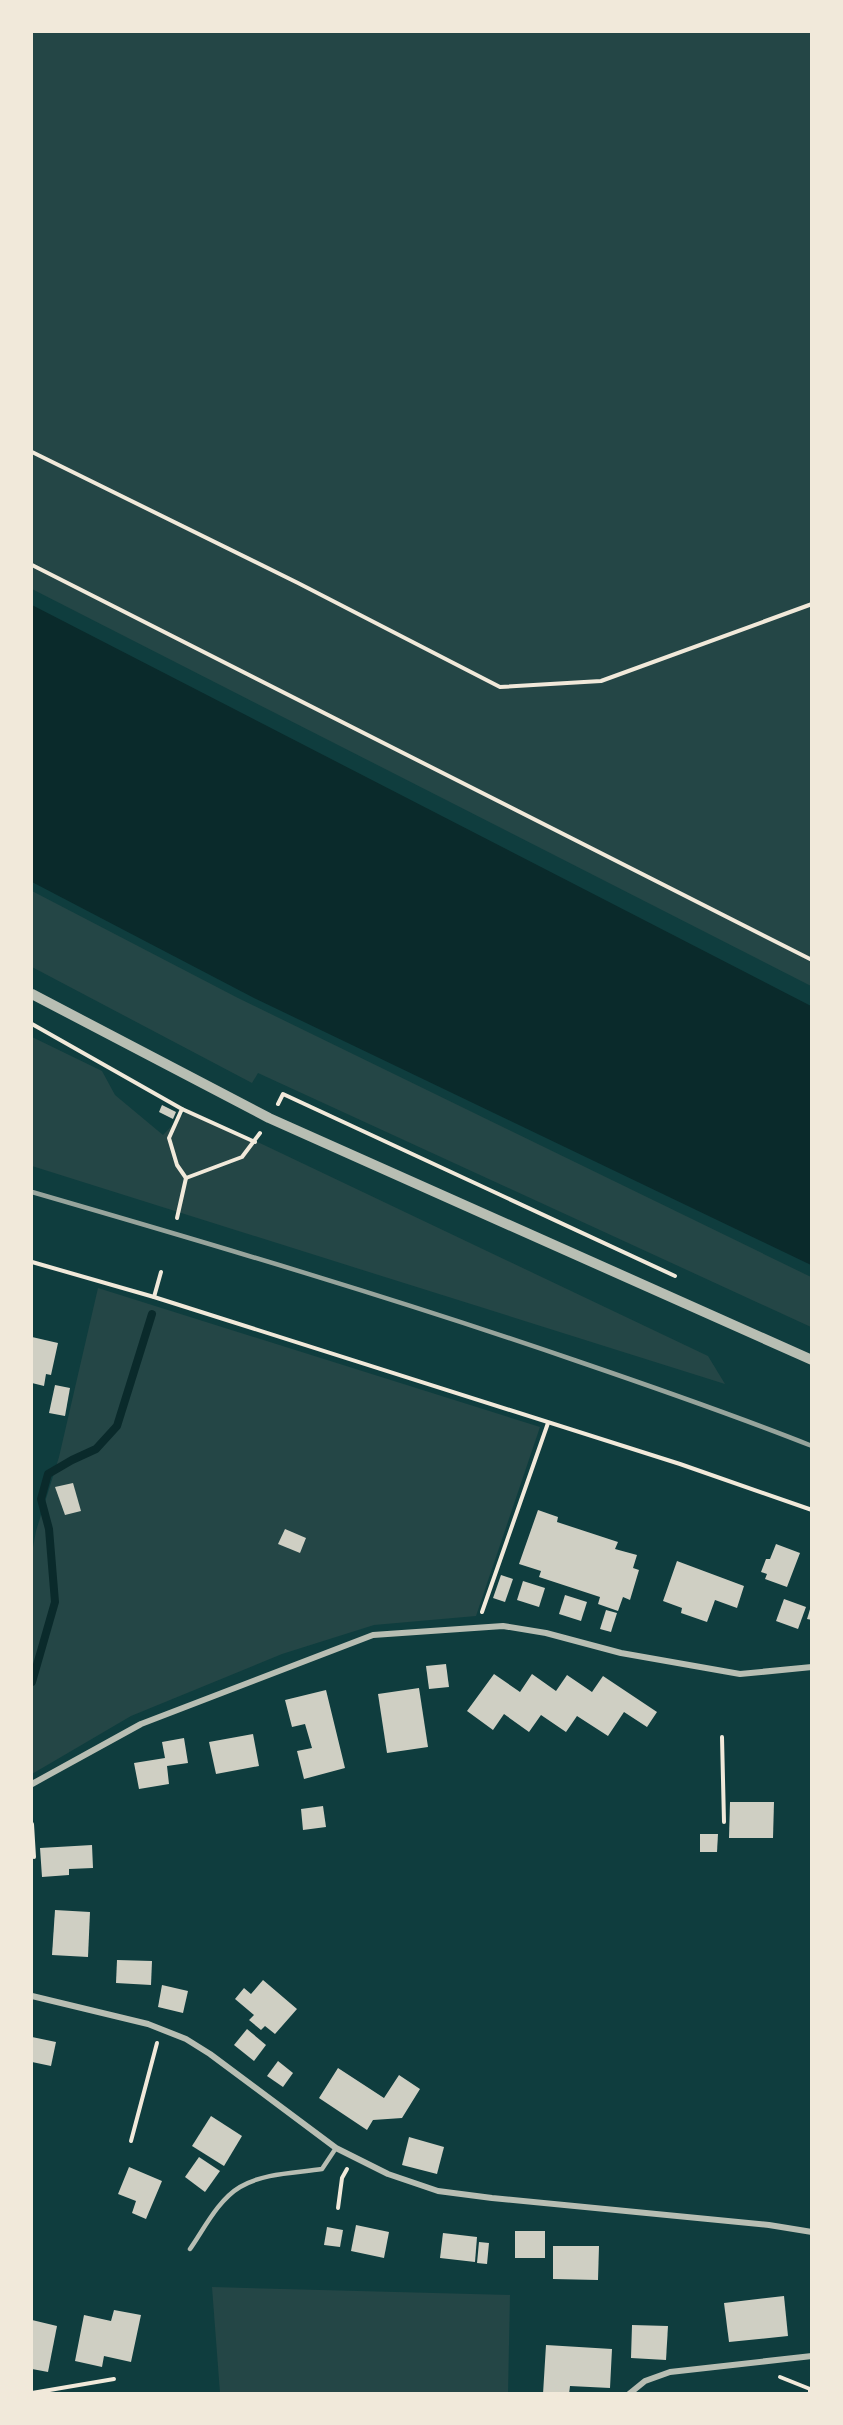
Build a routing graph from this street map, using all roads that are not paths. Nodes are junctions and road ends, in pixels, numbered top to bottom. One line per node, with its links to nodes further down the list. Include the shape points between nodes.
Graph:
1 (32, 994): 2 (street, via 269,1118)
2 (812, 1360)
3 (812, 1667): 4 (street, via 740,1674 621,1653 503,1626 373,1635 141,1724)
4 (32, 1784)
5 (32, 1996): 6 (street, via 148,2024 186,2039)
6 (336, 2148): 7 (street, via 388,2174 438,2191); 8 (lane, via 322,2169 254,2181 239,2188 220,2206)
7 (812, 2232)
8 (190, 2249)
9 (812, 2356): 10 (street, via 670,2372 645,2381)
10 (629, 2394)

